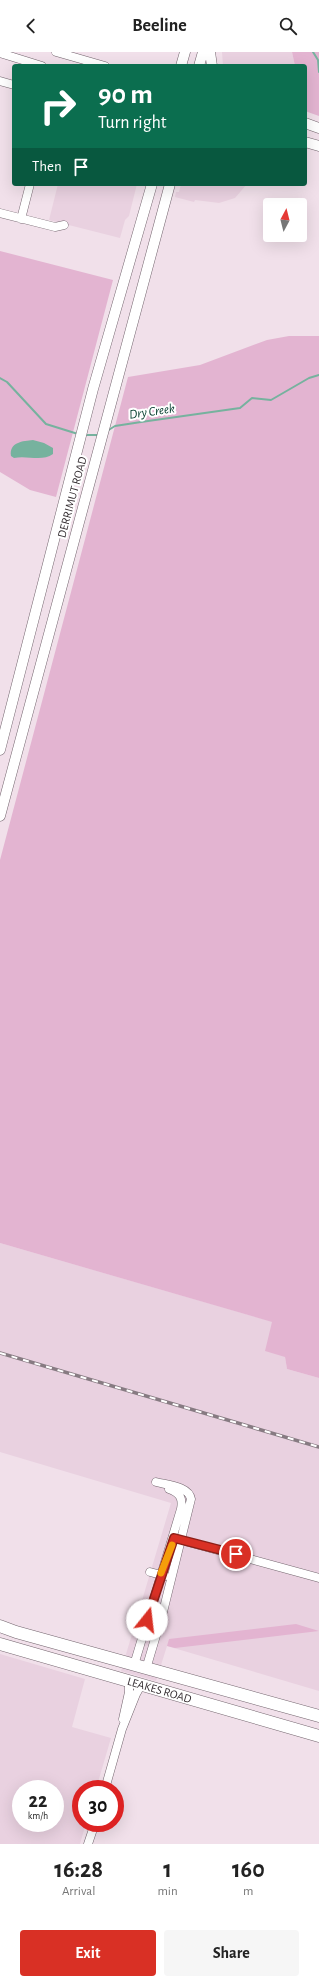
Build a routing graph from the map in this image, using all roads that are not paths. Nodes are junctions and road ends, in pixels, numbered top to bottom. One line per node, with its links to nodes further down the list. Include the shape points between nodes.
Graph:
1 (56, 52): 7 (street)
2 (185, 52): 8 (main road)
3 (202, 52): 9 (main road)
4 (210, 52): 10 (main road)
5 (0, 53): 6 (street)
6 (36, 64)
7 (98, 64)
8 (181, 64)
9 (199, 64)
10 (212, 64)
11 (0, 81): 12 (street)
12 (12, 84)
13 (307, 125): 14 (main road)
14 (319, 128)
15 (307, 143): 16 (main road)
16 (319, 146)
17 (29, 186): 21 (street)
18 (151, 186): 23 (main road, DERRIMUT ROAD, via 90,401)
19 (169, 186): 24 (main road, DERRIMUT ROAD)
20 (0, 213): 21 (street)
21 (21, 219): 22 (street, via 55,227)
22 (64, 225)
23 (0, 750)
24 (0, 816)
25 (156, 1482): 26 (street, via 184,1489 190,1495 190,1506)
26 (178, 1539): 28 (street); 29 (street); 30 (street)
27 (150, 1572): 28 (street)
28 (160, 1575): 29 (street); 33 (street)
29 (172, 1576): 34 (street)
30 (319, 1578)
31 (0, 1626): 33 (highway, LEAKES ROAD)
32 (0, 1644): 35 (highway, LEAKES ROAD)
33 (134, 1665): 34 (highway, LEAKES ROAD); 35 (highway)
34 (146, 1669): 36 (highway); 37 (highway, LEAKES ROAD)
35 (129, 1682): 36 (highway, LEAKES ROAD); 38 (street)
36 (141, 1685): 38 (street); 39 (highway, LEAKES ROAD)
37 (319, 1716)
38 (122, 1729): 40 (street)
39 (319, 1736)
40 (108, 1780)
41 (92, 1832): 42 (street)
42 (88, 1844)

